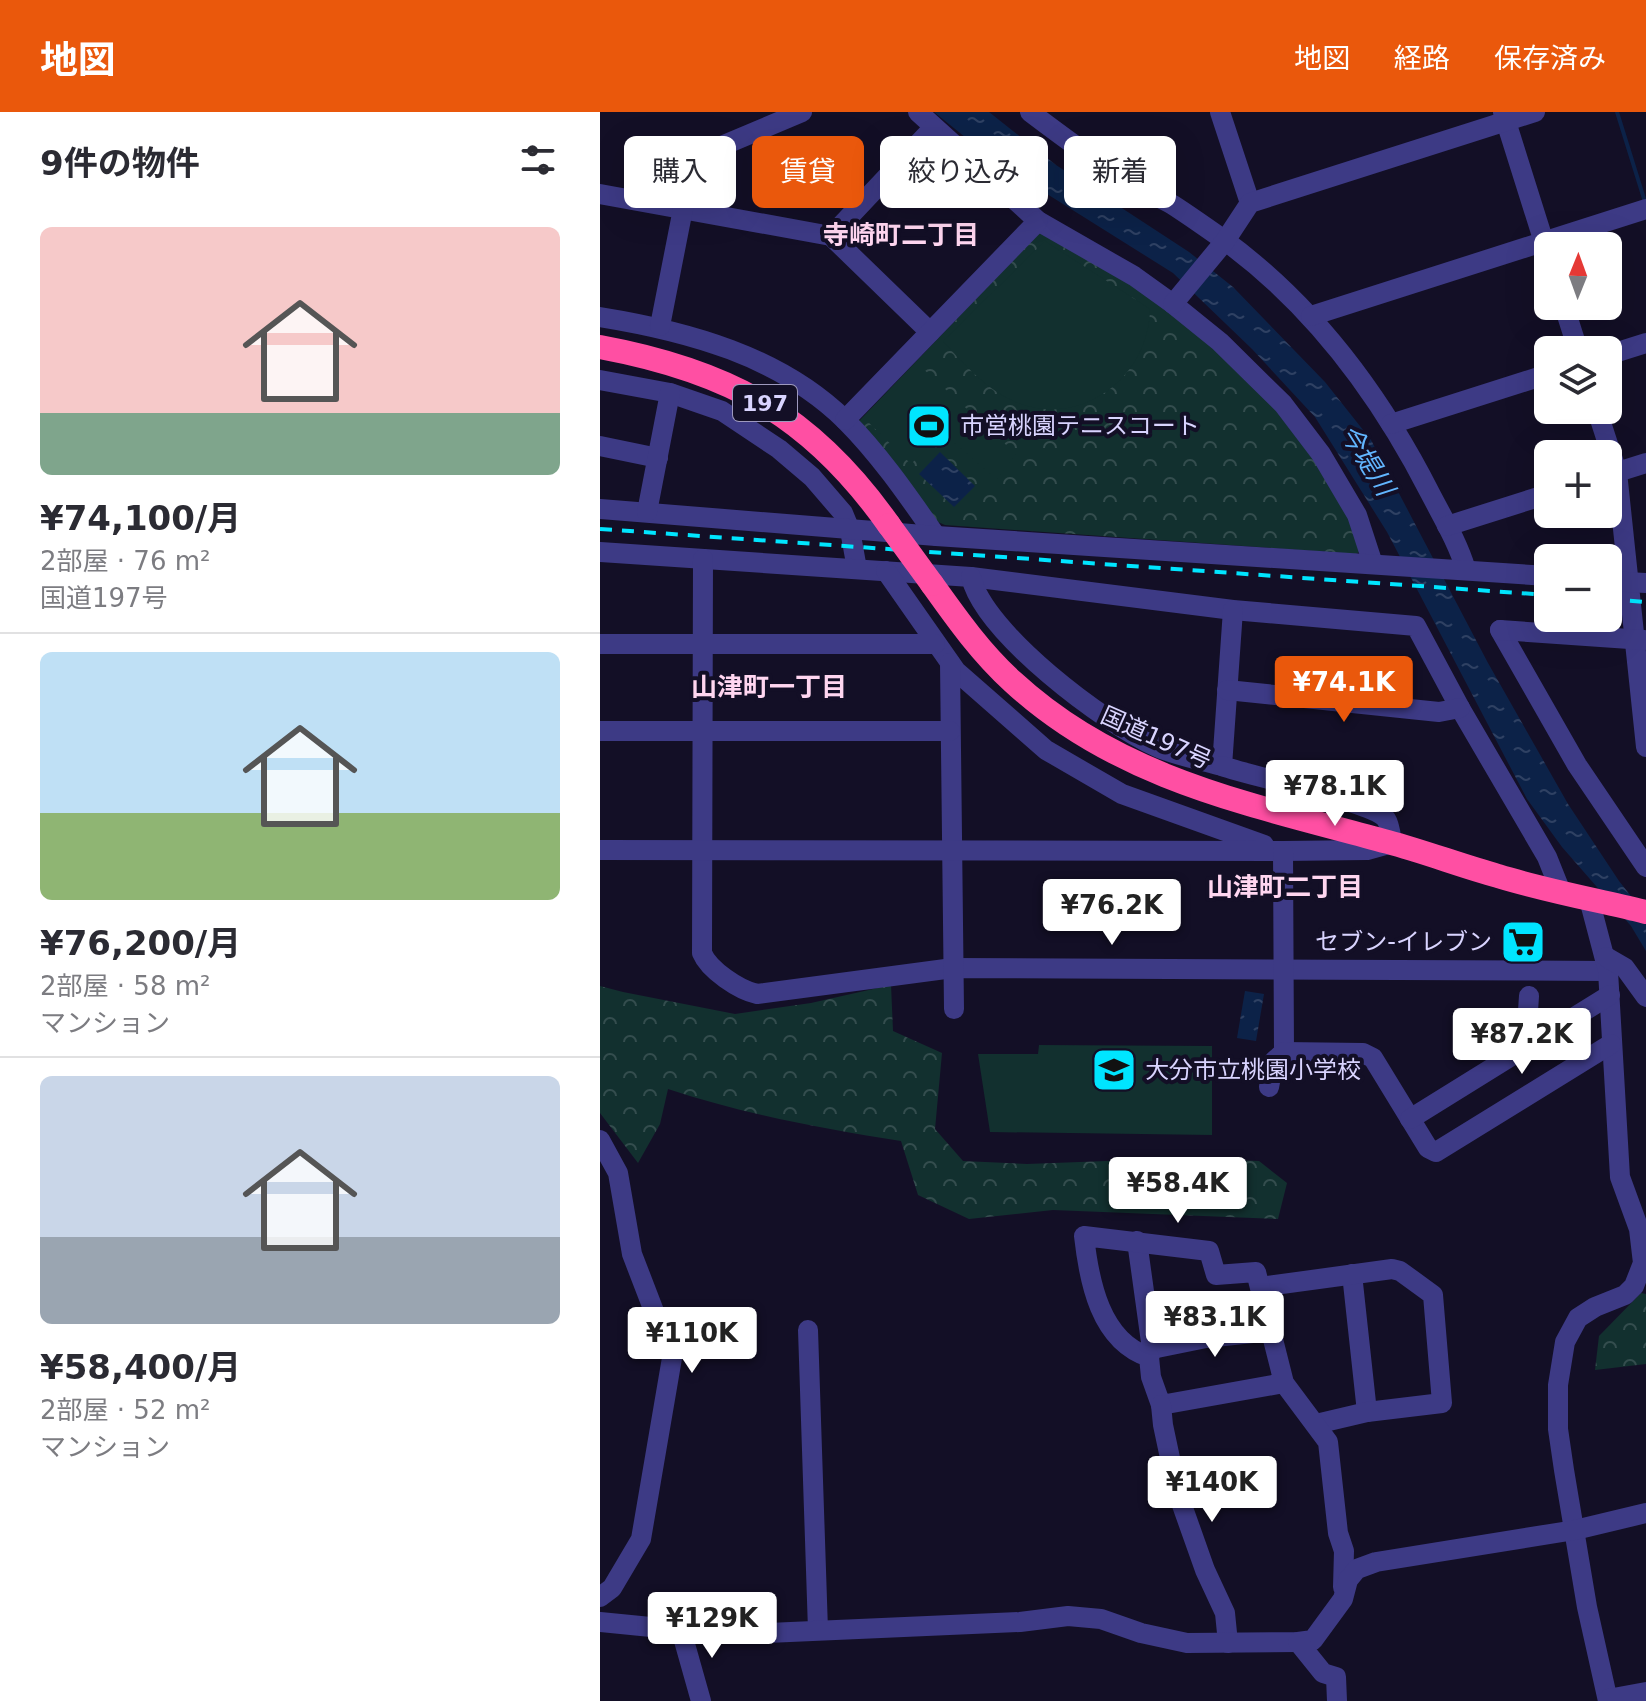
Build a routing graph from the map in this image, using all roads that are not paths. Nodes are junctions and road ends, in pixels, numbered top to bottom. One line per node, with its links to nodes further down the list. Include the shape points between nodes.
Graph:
1 (802, 112): 10 (street, via 693,158)
2 (918, 112): 7 (street)
3 (1030, 112): 16 (street, via 1121,177 1173,206)
4 (1220, 112): 9 (street)
5 (1535, 112): 6 (street)
6 (1504, 117): 9 (street); 13 (street)
7 (933, 128): 12 (street); 15 (street)
8 (600, 194): 10 (street)
9 (1250, 203): 16 (street)
10 (683, 209): 15 (street); 21 (street)
11 (1646, 209): 14 (street)
12 (1038, 221): 18 (street); 22 (street)
13 (1541, 232)
14 (1587, 232)
15 (831, 236): 22 (street)
16 (1219, 247): 18 (street); 19 (street, via 1273,279)
17 (1534, 251): 19 (street)
18 (1177, 299): 44 (street, via 1283,404 1321,454 1357,515)
19 (1311, 316): 30 (street)
20 (600, 317): 21 (street)
21 (660, 326): 29 (street, via 759,362)
22 (930, 332): 29 (street)
23 (1646, 343): 25 (street)
24 (600, 347): 64 (highway, 国道197号 / 197, bridge, via 695,370 782,413 839,461 963,627 1014,683 1070,728 1145,769 1200,790)
25 (1622, 351)
26 (1534, 378): 30 (street)
27 (600, 380): 28 (street)
28 (670, 393): 32 (street); 40 (street, via 722,411 779,449 812,477 843,513)
29 (845, 420): 41 (street, via 894,475)
30 (1391, 424): 38 (street)
31 (600, 446): 32 (street)
32 (658, 458): 37 (street)
33 (1646, 463): 34 (street)
34 (1622, 470)
35 (1534, 498): 38 (street)
36 (600, 509): 37 (street)
37 (647, 512): 40 (street)
38 (1447, 526): 46 (street)
39 (1620, 528): 50 (street)
40 (850, 530): 41 (street); 45 (street)
41 (936, 536): 44 (street)
42 (600, 552): 43 (street)
43 (703, 559): 45 (street); 54 (street)
44 (1373, 564): 46 (street)
45 (857, 569): 47 (street)
46 (1460, 570): 48 (street)
47 (886, 571): 49 (street); 55 (street)
48 (1534, 575)
49 (971, 577): 51 (street); 63 (street, via 986,610 1012,640 1069,689 1157,747)
50 (1628, 582): 52 (street)
51 (1233, 610): 57 (street); 58 (street, via 1416,626)
52 (1639, 639): 62 (street); 69 (street, via 1500,630 1570,753)
53 (600, 644): 54 (street)
54 (703, 644): 55 (street); 60 (street)
55 (935, 644): 56 (street)
56 (950, 663): 61 (street); 68 (street, via 1046,750 1122,794)
57 (1227, 690): 58 (street, via 1439,712); 63 (street)
58 (1460, 708): 70 (street, via 1547,857)
59 (600, 731): 60 (street)
60 (703, 731): 61 (street); 66 (street)
61 (950, 731): 67 (street)
62 (1646, 747)
63 (1222, 766): 64 (street, via 1379,813 1387,820)
64 (1392, 843): 68 (street, via 1367,850); 70 (highway, 国道197号 / 197)
65 (600, 850): 66 (street)
66 (703, 850): 67 (street); 74 (street, via 702,953 705,961 747,992)
67 (952, 850): 68 (street); 74 (street)
68 (1283, 851): 75 (street)
69 (1646, 867)
70 (1561, 892): 71 (highway, 国道197号 / 197)
71 (1593, 900): 72 (highway, 国道197号 / 197); 73 (street)
72 (1646, 912)
73 (1607, 964): 75 (street); 76 (street); 78 (street, via 1625,968)
74 (953, 968): 75 (street); 79 (street)
75 (1285, 971): 82 (street)
76 (1610, 995): 80 (street); 81 (street)
77 (1529, 996): 80 (street, via 1528,1011)
78 (1646, 997)
79 (954, 1009)
80 (1545, 1036): 84 (street)
81 (1611, 1044): 84 (street, via 1436,1152); 86 (street, via 1620,1177)
82 (1284, 1052): 83 (street, via 1274,1061); 84 (street, via 1363,1053 1373,1058)
83 (1269, 1087)
84 (1410, 1119)
85 (600, 1140): 100 (street, via 618,1173 632,1254 672,1358 641,1539 612,1588)
86 (1642, 1228): 88 (street)
87 (1137, 1241): 90 (street, via 1209,1251 1216,1275 1256,1272); 93 (street); 93 (street, via 1084,1236 1097,1301 1116,1335 1128,1348)
88 (1645, 1264): 99 (street, via 1625,1295 1578,1318 1565,1342 1558,1429)
89 (1352, 1274): 90 (street); 96 (street); 96 (street, via 1400,1271 1433,1295 1437,1322 1442,1403)
90 (1260, 1287): 92 (street)
91 (808, 1330): 104 (street)
92 (1272, 1331): 93 (street, via 1206,1338); 94 (street)
93 (1150, 1353): 95 (street)
94 (1284, 1383): 95 (street); 97 (street)
95 (1161, 1405): 106 (street, via 1177,1491 1225,1613)
96 (1367, 1412): 97 (street)
97 (1316, 1424): 101 (street, via 1328,1442 1344,1551)
98 (1646, 1513): 99 (street)
99 (1575, 1530): 101 (street, via 1376,1562 1357,1569); 108 (street)
100 (600, 1597)
101 (1343, 1599): 105 (street, via 1313,1640)
102 (600, 1622): 103 (street)
103 (681, 1630): 104 (street); 109 (street)
104 (818, 1630): 106 (street, via 1068,1616 1101,1619 1187,1643)
105 (1298, 1642): 106 (street); 110 (street, via 1323,1673 1336,1677)
106 (1228, 1643)
107 (1646, 1692): 108 (street)
108 (1608, 1700)
109 (701, 1701)
110 (1337, 1701)

